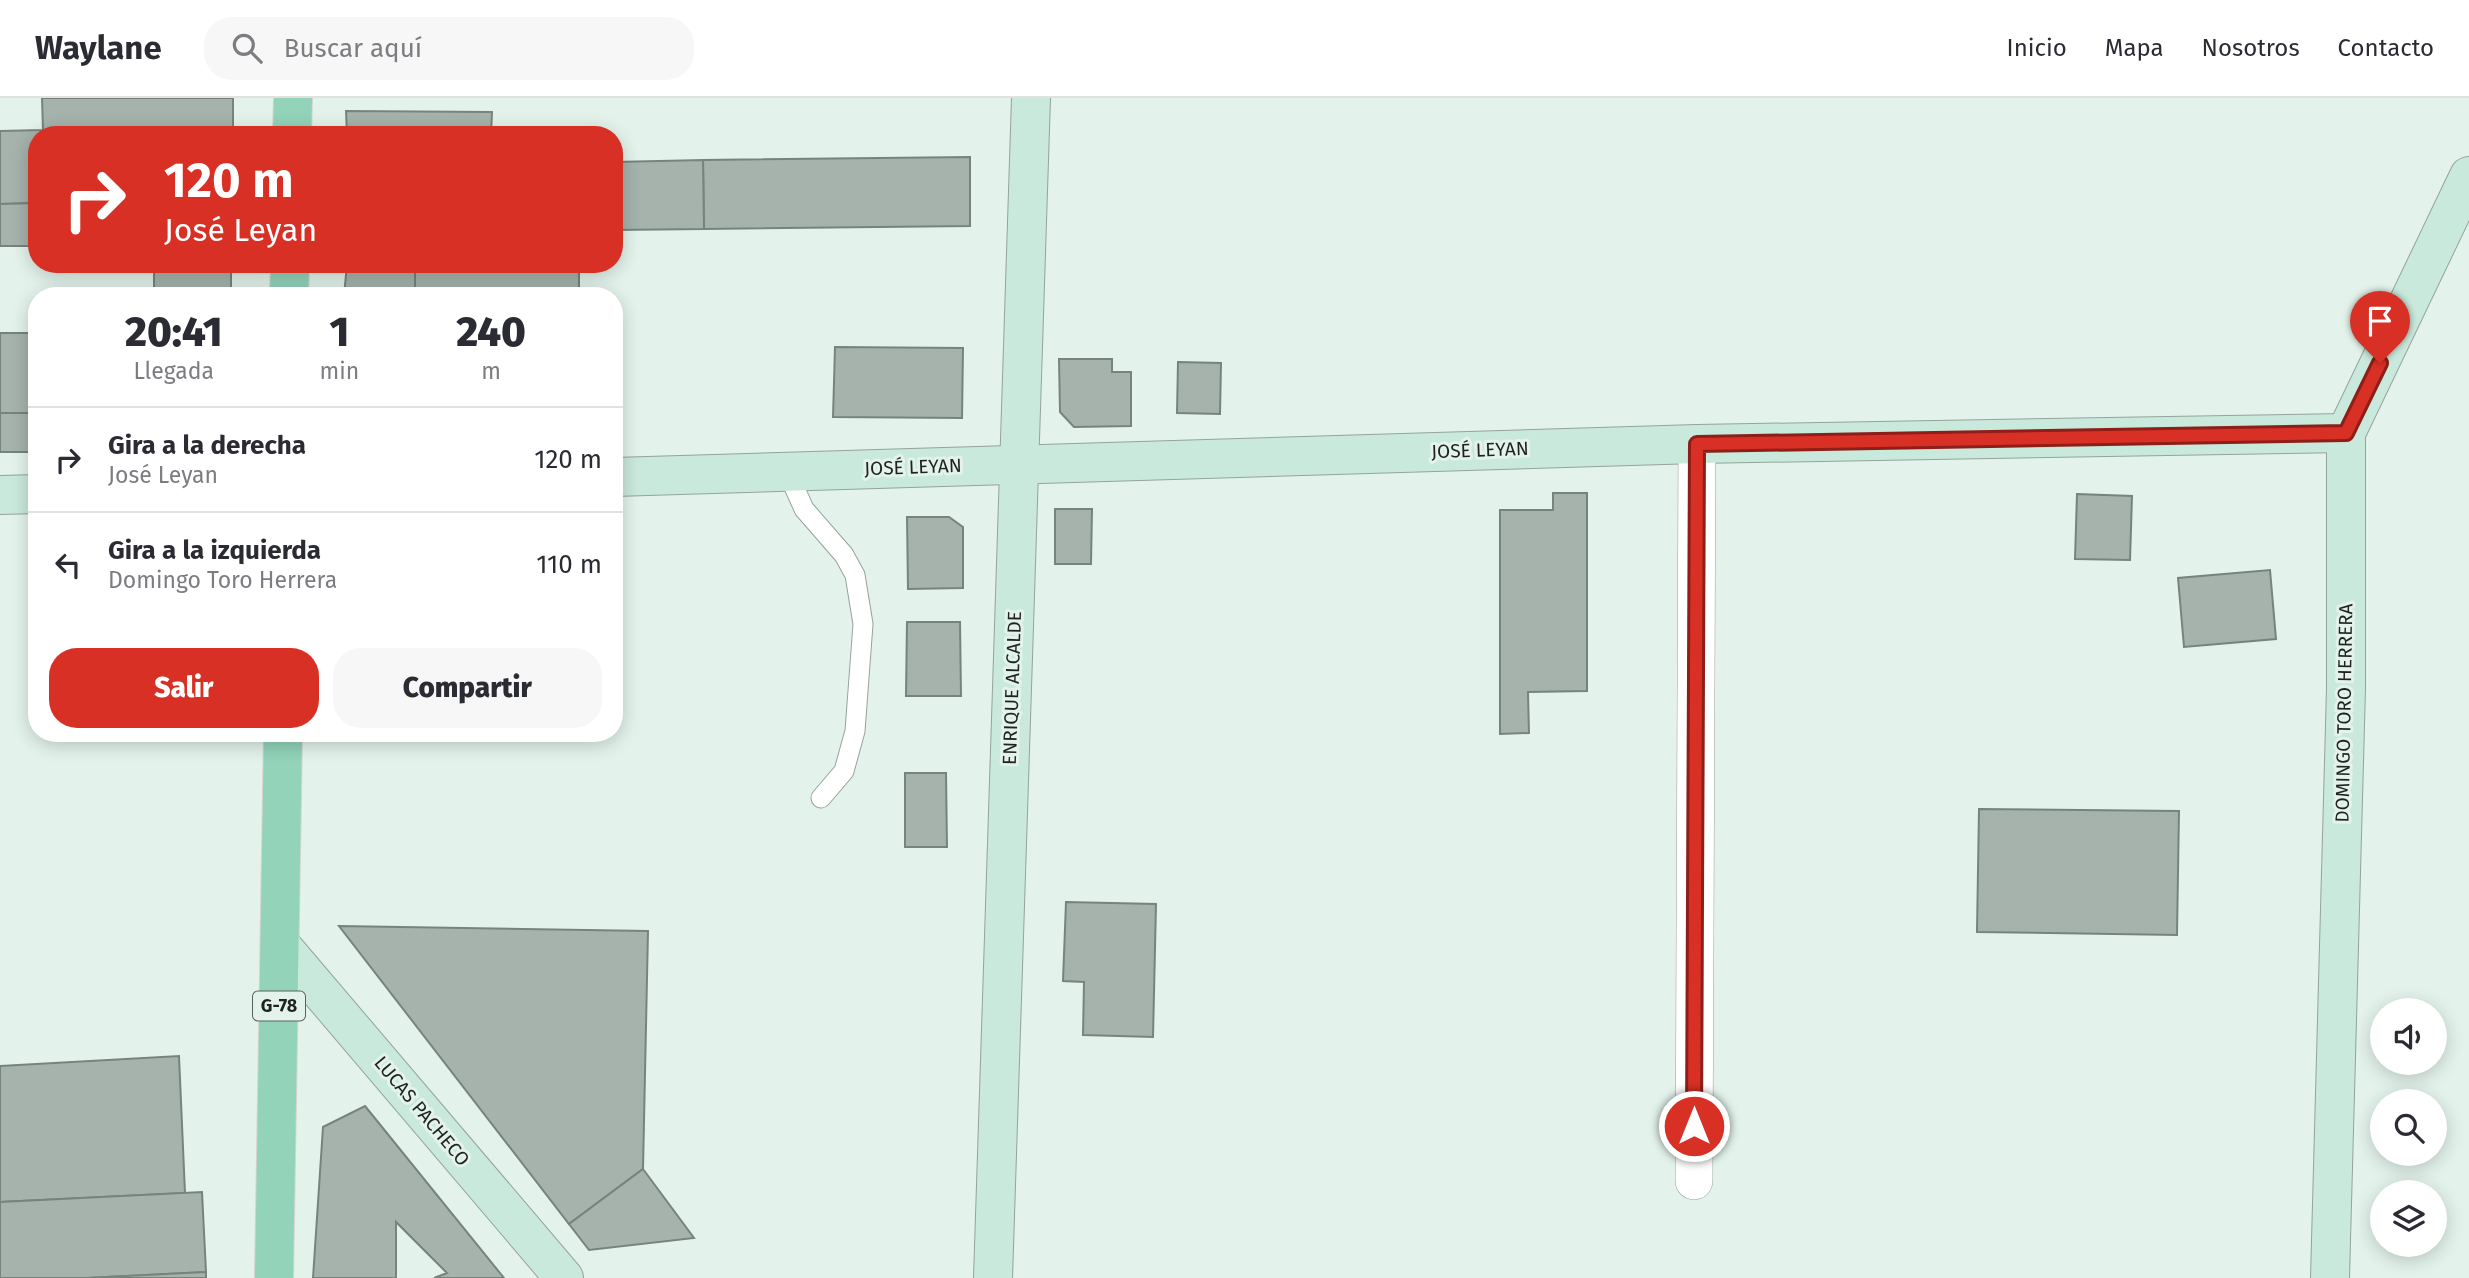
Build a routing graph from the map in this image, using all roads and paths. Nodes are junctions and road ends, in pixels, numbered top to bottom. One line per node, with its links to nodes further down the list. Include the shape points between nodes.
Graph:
1 (293, 98): 3 (main road)
2 (1031, 98): 7 (street, ENRIQUE ALCALDE)
3 (292, 126)
4 (2469, 176): 5 (street, DOMINGO TORO HERRERA)
5 (2346, 433): 6 (street, JOSÉ LEYAN); 19 (street, DOMINGO TORO HERRERA, via 2346,688)
6 (1697, 444): 7 (street, JOSÉ LEYAN); 15 (street)
7 (1019, 464): 8 (street, JOSÉ LEYAN); 18 (street, ENRIQUE ALCALDE)
8 (787, 471): 9 (street, JOSÉ LEYAN); 13 (lane, via 804,509 844,555 855,575 863,624 855,732 844,771)
9 (623, 477)
10 (28, 494): 11 (street)
11 (0, 495)
12 (283, 742): 14 (main road, G-78)
13 (821, 798)
14 (280, 944): 16 (main road, G-78); 17 (street, LUCAS PACHECO)
15 (1694, 1181)
16 (274, 1278)
17 (564, 1278)
18 (993, 1278)
19 (2330, 1278)

